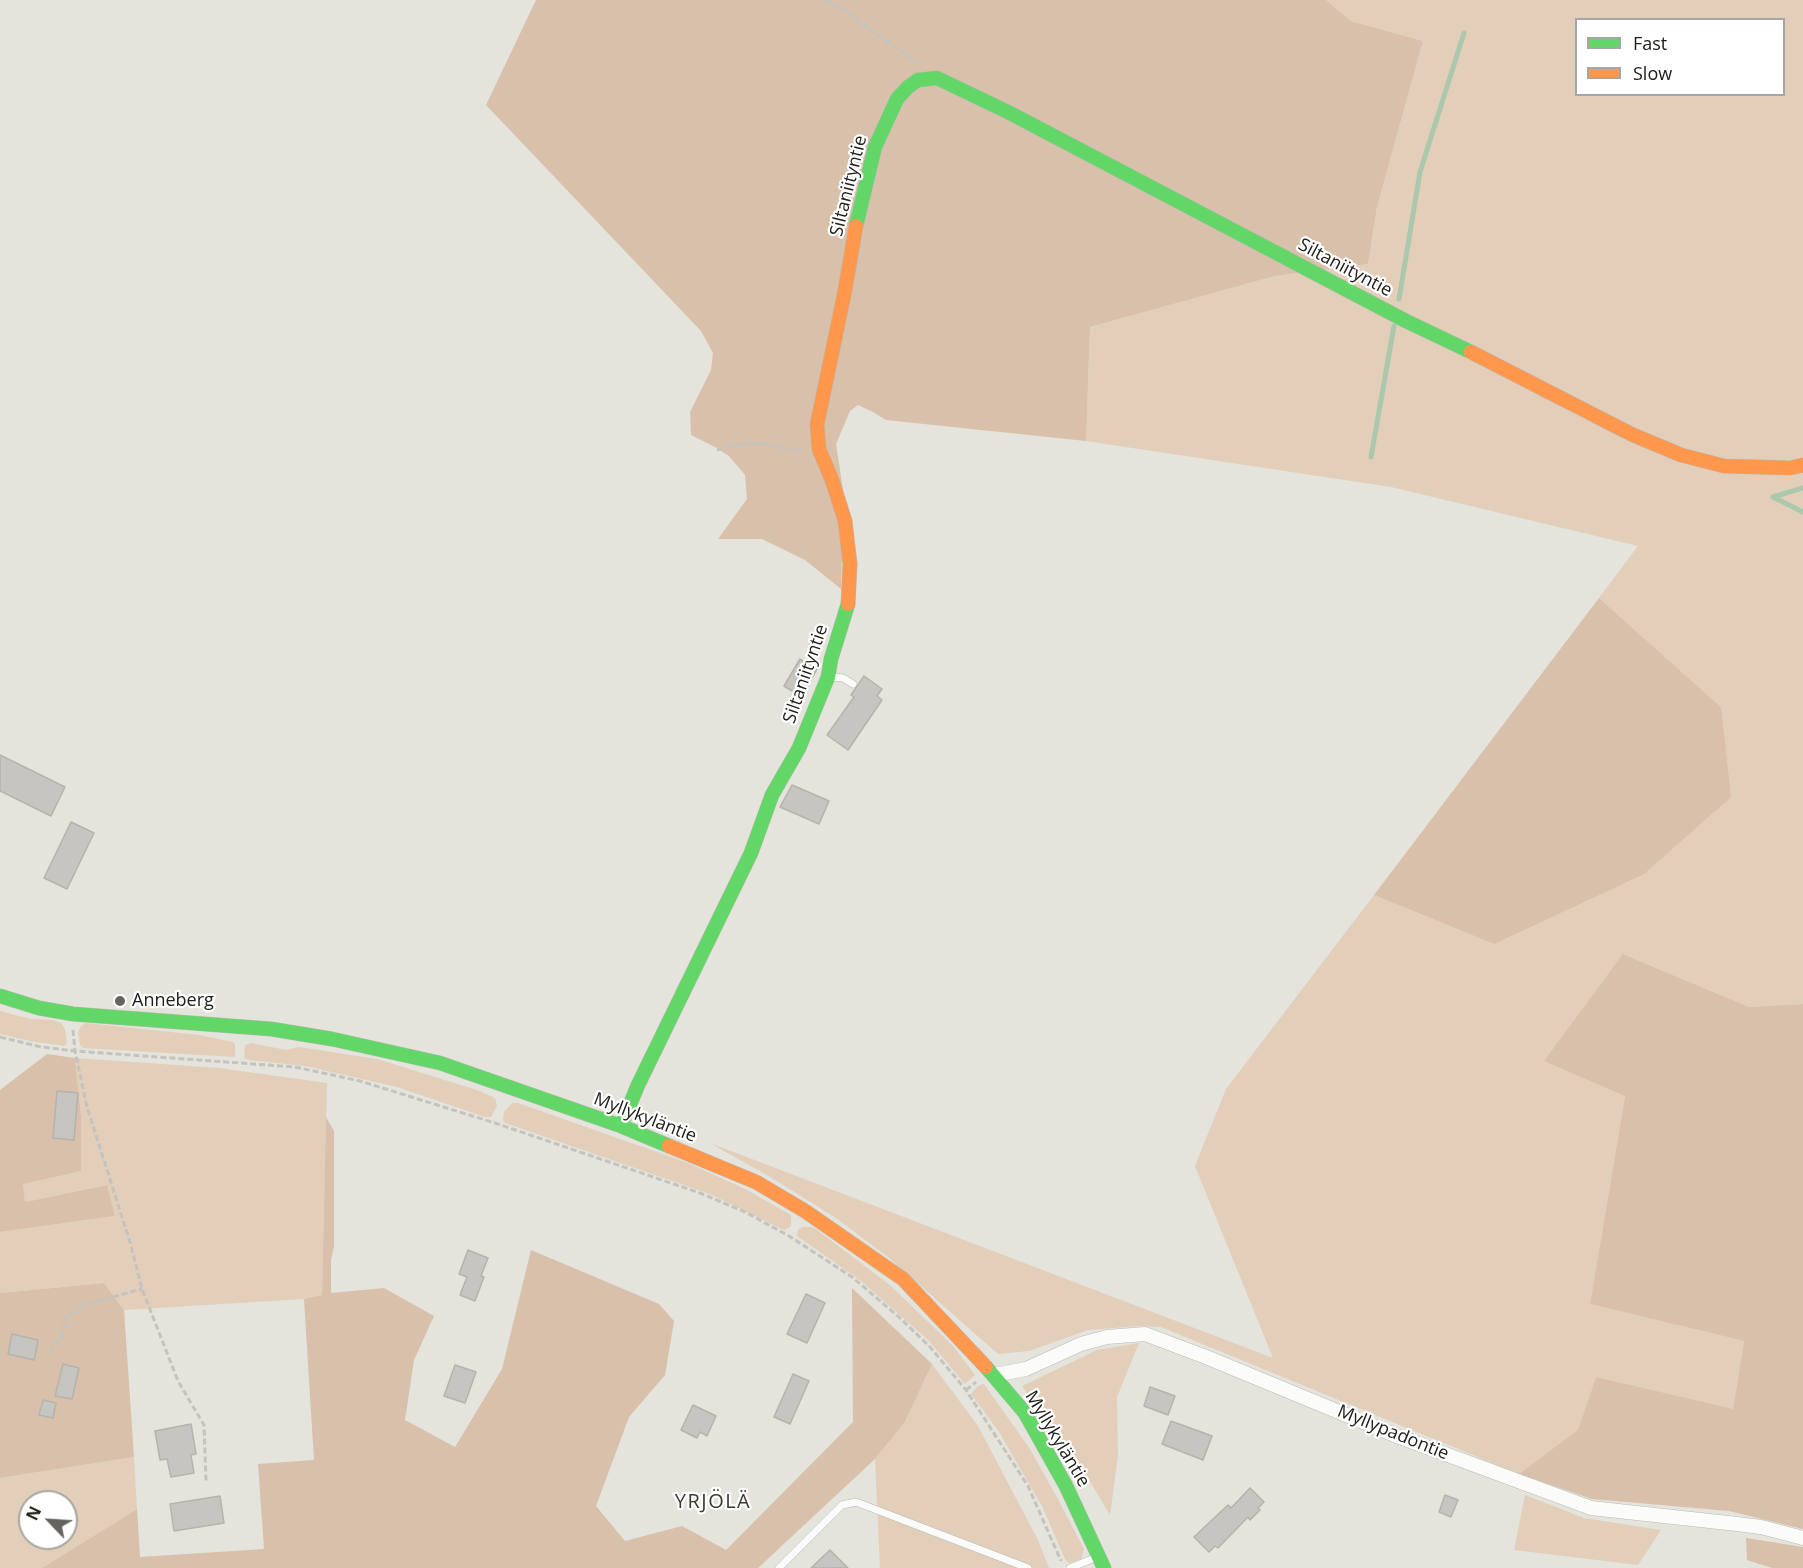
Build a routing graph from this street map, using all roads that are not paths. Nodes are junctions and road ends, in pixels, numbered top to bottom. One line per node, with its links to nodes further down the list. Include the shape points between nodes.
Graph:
1 (1803, 465): 2 (street, Siltaniityntie, via 1724,466 1681,455 1631,434 1008,112 937,78 918,80 897,99 875,147 817,425 819,449 845,521 850,564 848,607)
2 (828, 677): 3 (lane, via 843,678); 5 (street, Siltaniityntie, via 800,748 772,795 751,853)
3 (853, 684)
4 (0, 996): 5 (street, Myllykyläntie, via 72,1014 260,1028 332,1040 440,1063)
5 (621, 1126): 6 (street, Myllykyläntie, via 756,1182 805,1211 903,1279)
6 (993, 1375): 7 (street, Myllypadontie, via 1026,1369 1098,1339 1145,1334 1402,1438 1591,1508 1745,1525); 8 (street, Myllykyläntie, via 1025,1413)
7 (1803, 1538)
8 (1102, 1562): 11 (lane)
9 (779, 1568): 10 (lane, via 842,1504 856,1502)
10 (1028, 1568)
11 (1070, 1568)

